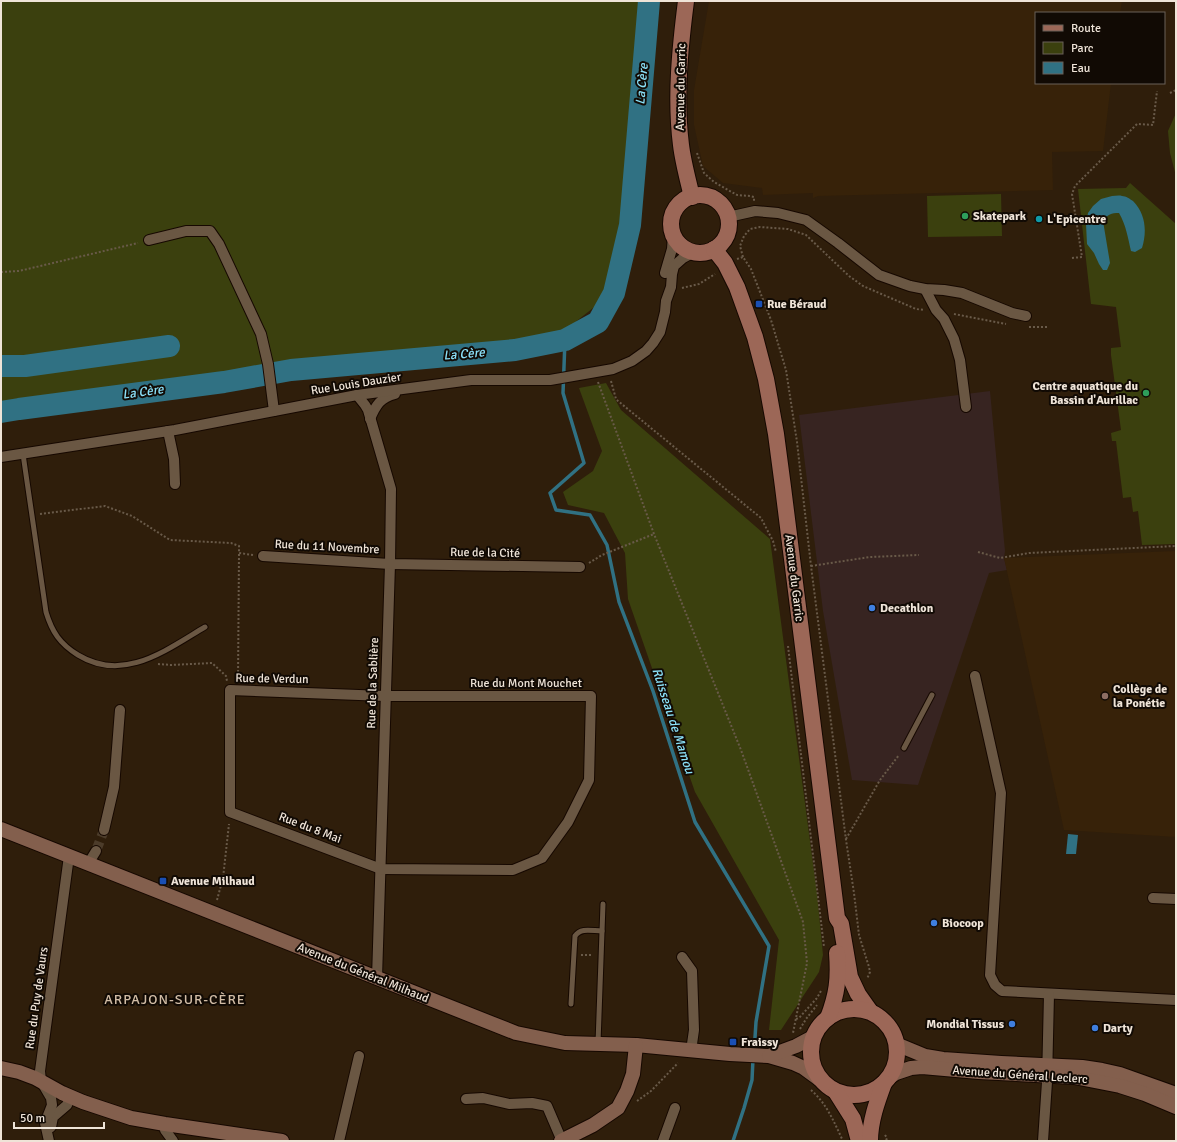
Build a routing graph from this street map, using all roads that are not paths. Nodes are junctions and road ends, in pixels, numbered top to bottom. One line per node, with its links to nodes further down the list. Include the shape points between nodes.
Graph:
1 (686, 1): 2 (main road, Avenue du Garric, via 681,42 678,113 681,147)
2 (692, 196): 3 (main road, via 714,199); 4 (main road, via 677,207 671,224)
3 (728, 217): 6 (main road, via 726,236); 8 (street, via 755,211 806,220 879,276)
4 (673, 234): 7 (main road, via 682,247); 9 (street, via 665,276)
5 (149, 240): 14 (street, via 186,232 210,231 219,244 261,334)
6 (714, 249): 7 (main road); 39 (main road, Avenue du Garric, via 725,263 737,287 755,337 770,399)
7 (694, 252): 9 (street, via 674,266)
8 (925, 289): 10 (street, via 962,293); 13 (street, via 954,339 960,360)
9 (666, 301): 11 (street, Rue Louis Dauzier, via 660,332 653,343 632,361 613,369 550,380 471,380)
10 (1026, 316)
11 (422, 386): 12 (street, Rue Louis Dauzier); 15 (street, via 386,397 375,408)
12 (357, 395): 14 (street, Rue Louis Dauzier); 15 (street, Rue de la Sablière, via 365,405)
13 (966, 407)
14 (274, 411): 16 (street, Rue Louis Dauzier)
15 (370, 419): 21 (street, Rue de la Sablière, via 391,489)
16 (168, 431): 17 (street, Rue Louis Dauzier); 19 (street, via 174,459)
17 (23, 454): 18 (street, Rue Louis Dauzier); 23 (lane, via 46,612 57,638 69,650 87,661 103,665 138,663 158,655)
18 (1, 457)
19 (175, 484)
20 (263, 556): 21 (street, Rue du 11 Novembre)
21 (390, 564): 22 (street, Rue de la Cité); 26 (street, Rue de la Sablière)
22 (580, 568)
23 (205, 627)
24 (975, 676): 43 (street, via 1001,793 990,975 1002,991)
25 (932, 695): 28 (lane)
26 (385, 696): 29 (street, Rue de Verdun, via 234,690); 35 (street, Rue de la Sablière); 35 (street, Rue du Mont Mouchet, via 591,696 589,780 568,822 542,858 513,870)
27 (120, 710): 31 (street, via 114,787)
28 (904, 748)
29 (230, 812): 35 (street, Rue du 8 Mai)
30 (1, 829): 33 (street, Avenue du Général Milhaud)
31 (104, 830)
32 (96, 851): 34 (street)
33 (69, 856): 34 (street, Avenue du Général Milhaud); 58 (street, Rue du Puy de Vaurs, via 40,1071)
34 (88, 864): 42 (street, Avenue du Général Milhaud)
35 (381, 869): 42 (street, Rue de la Sablière)
36 (1153, 898): 37 (street)
37 (1176, 899)
38 (603, 904): 40 (lane)
39 (837, 918): 46 (main road, Avenue du Garric, via 841,924 850,977); 47 (main road, Avenue du Garric, via 834,925 838,958 837,988)
40 (602, 931): 45 (lane, via 583,930 575,936); 49 (lane)
41 (682, 957): 52 (street, via 692,971 694,1030)
42 (377, 978): 49 (street, Avenue du Général Milhaud, via 516,1034 558,1042)
43 (1049, 994): 44 (street); 56 (street)
44 (1176, 1000)
45 (571, 1004)
46 (870, 1011): 47 (main road, via 840,1011); 50 (main road, via 885,1022)
47 (828, 1018): 48 (main road, via 819,1026)
48 (813, 1037): 54 (street); 59 (main road, via 810,1048)
49 (598, 1044): 51 (street, Avenue du Général Milhaud)
50 (896, 1044): 56 (street, Avenue du Général Leclerc, via 931,1057); 57 (main road, via 897,1056)
51 (636, 1046): 52 (street, Avenue du Général Milhaud); 71 (street, via 633,1074 618,1108 593,1125)
52 (691, 1051): 54 (street, Avenue du Général Milhaud)
53 (359, 1056): 70 (street)
54 (769, 1056): 59 (street, via 804,1068)
55 (1, 1068): 58 (street, via 19,1072)
56 (1047, 1071): 57 (street, Avenue du Général Leclerc, via 979,1072 922,1067 896,1073); 61 (street, Avenue du Général Leclerc, via 1082,1067 1120,1074); 64 (street, Avenue du Général Leclerc, via 1120,1086); 75 (street)
57 (885, 1081): 60 (main road, via 873,1091 861,1095); 74 (main road, via 872,1120)
58 (41, 1082): 62 (street); 67 (street, via 52,1098 45,1124)
59 (814, 1083): 60 (main road, via 827,1086)
60 (836, 1092): 73 (main road, via 853,1119)
61 (1176, 1094)
62 (70, 1097): 66 (street, via 131,1118); 67 (street, via 67,1104 53,1117)
63 (466, 1099): 71 (street, via 483,1098 509,1104 532,1103 547,1106)
64 (1176, 1107)
65 (675, 1108): 72 (street)
66 (165, 1124): 68 (street, via 165,1130); 69 (street)
67 (49, 1140)
68 (173, 1141)
69 (282, 1141)
70 (339, 1141)
71 (561, 1141)
72 (662, 1141)
73 (859, 1141)
74 (870, 1141)
75 (1043, 1141)

